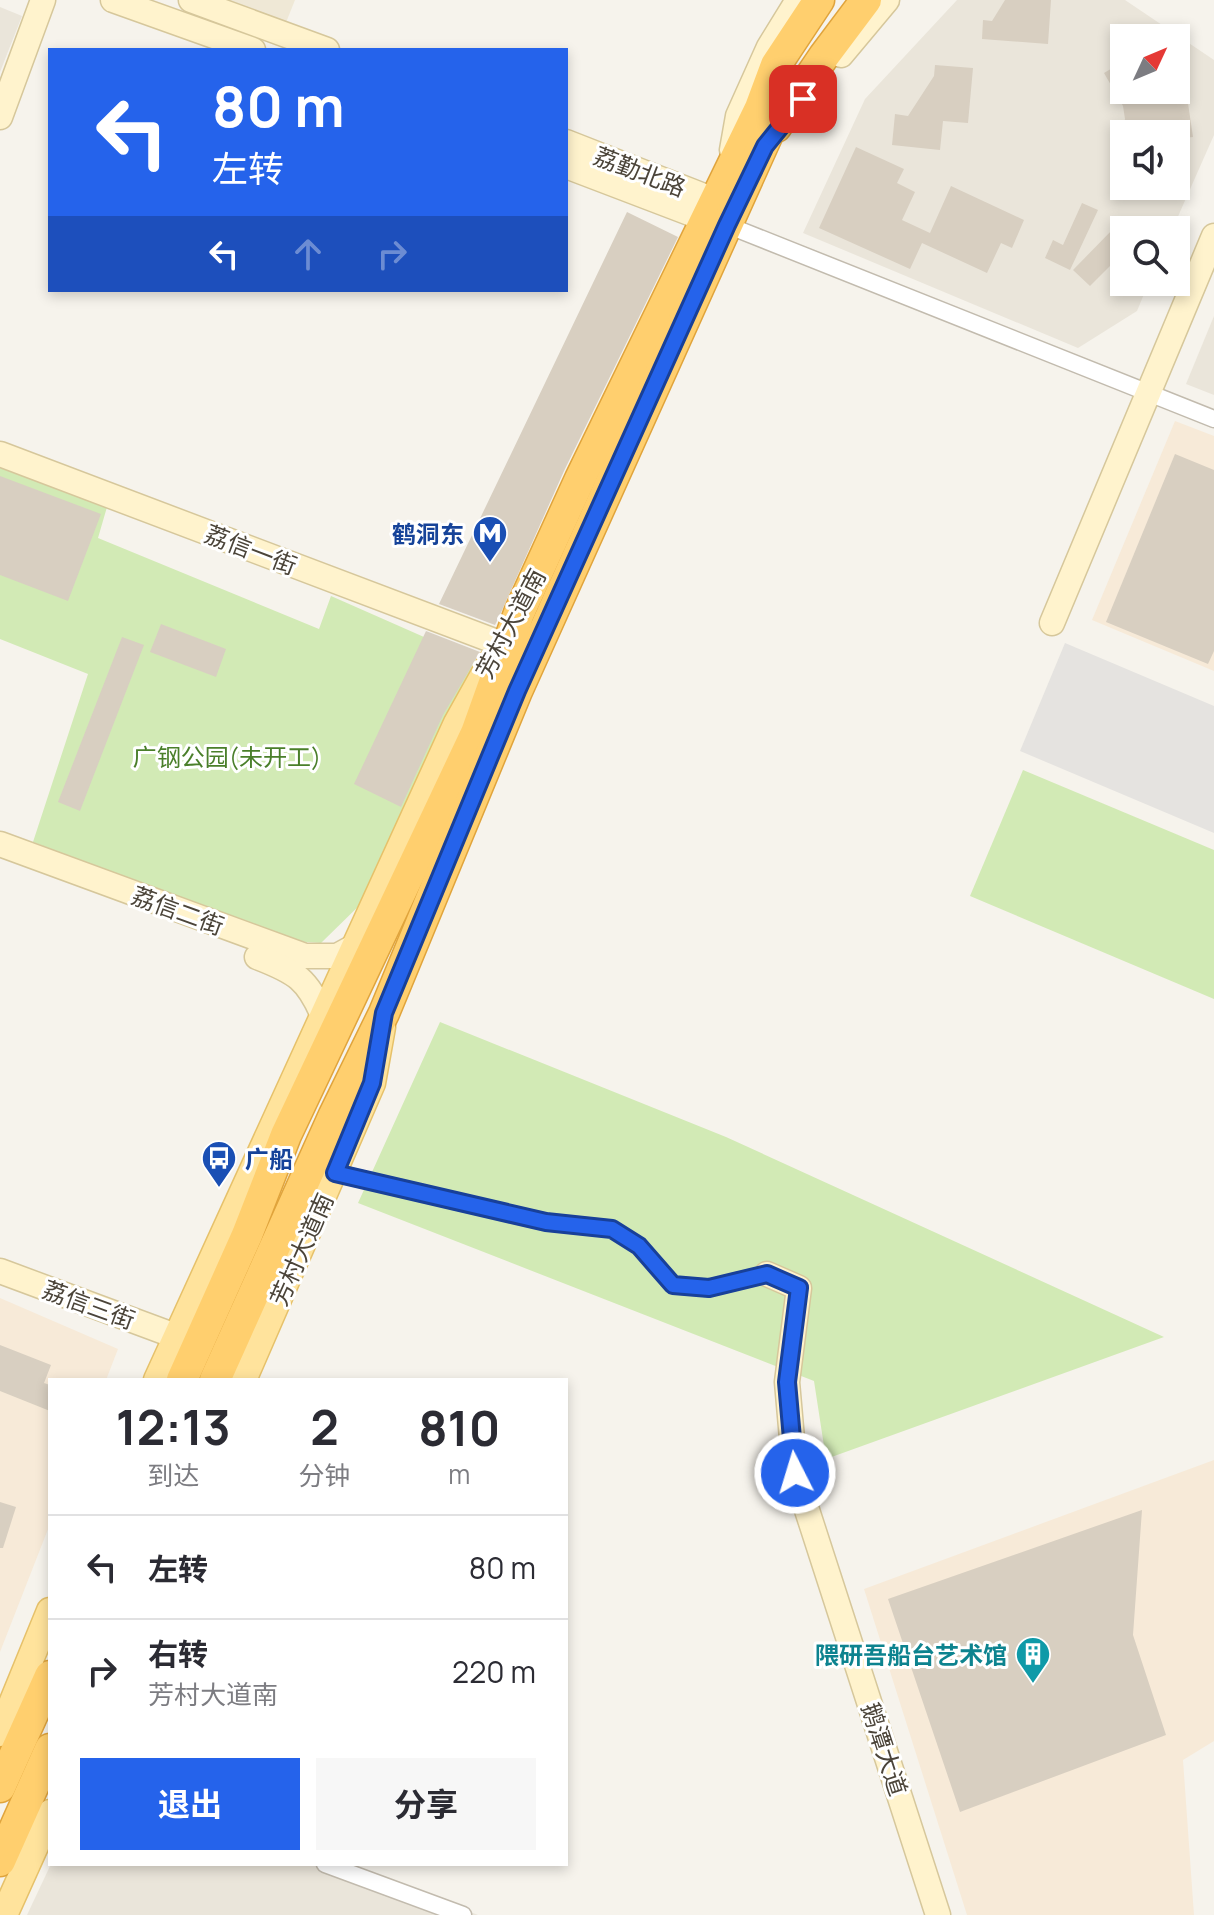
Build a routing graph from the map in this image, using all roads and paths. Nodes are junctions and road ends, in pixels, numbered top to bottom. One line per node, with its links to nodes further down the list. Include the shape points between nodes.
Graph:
1 (43, 0): 11 (street)
2 (113, 0): 9 (street)
3 (191, 0): 10 (street)
4 (798, 0): 15 (street, 芳村大道南, via 769,47 738,116)
5 (819, 0): 15 (highway, 芳村大道南, via 776,65)
6 (843, 0): 13 (highway, 芳村大道南, via 798,68)
7 (866, 0): 13 (highway)
8 (887, 0): 13 (street, 芳村大道南)
9 (247, 48)
10 (322, 48)
11 (0, 117)
12 (568, 143): 15 (street, 荔勤北路)
13 (765, 146): 15 (highway, 芳村大道南)
14 (568, 166): 15 (street, 荔勤北路)
15 (718, 204): 17 (street); 20 (highway, 芳村大道南); 26 (highway, 芳村大道南)
16 (1214, 236): 17 (street)
17 (1148, 393): 18 (street); 21 (street)
18 (1214, 419)
19 (0, 454): 22 (street, 荔信一街)
20 (519, 613): 22 (main road, 芳村大道南); 33 (highway, via 476,733 286,1135)
21 (1052, 623)
22 (502, 644): 25 (main road, 芳村大道南, via 457,723)
23 (0, 844): 25 (street, 荔信二街, via 305,956 337,956)
24 (0, 861): 27 (street, 荔信二街, via 286,968 307,984)
25 (357, 945): 27 (main road, 芳村大道南)
26 (384, 1013): 28 (main road, 芳村大道南, via 372,1083); 34 (highway)
27 (324, 1018): 31 (main road, 芳村大道南)
28 (335, 1173): 30 (street, via 546,1222 612,1229 639,1246 673,1285 709,1288); 35 (main road, 芳村大道南)
29 (0, 1271): 31 (street, 荔信三街)
30 (767, 1274): 46 (street, 鹅潭大道, via 799,1288 787,1382 795,1473)
31 (178, 1337): 32 (main road, 芳村大道南)
32 (158, 1378)
33 (183, 1378)
34 (216, 1378)
35 (244, 1378)
36 (48, 1616): 38 (main road)
37 (48, 1680): 40 (highway)
38 (0, 1732)
39 (48, 1753): 42 (highway)
40 (0, 1787)
41 (48, 1817): 44 (main road)
42 (0, 1861)
43 (330, 1866): 45 (street)
44 (4, 1915)
45 (463, 1915)
46 (938, 1915)

